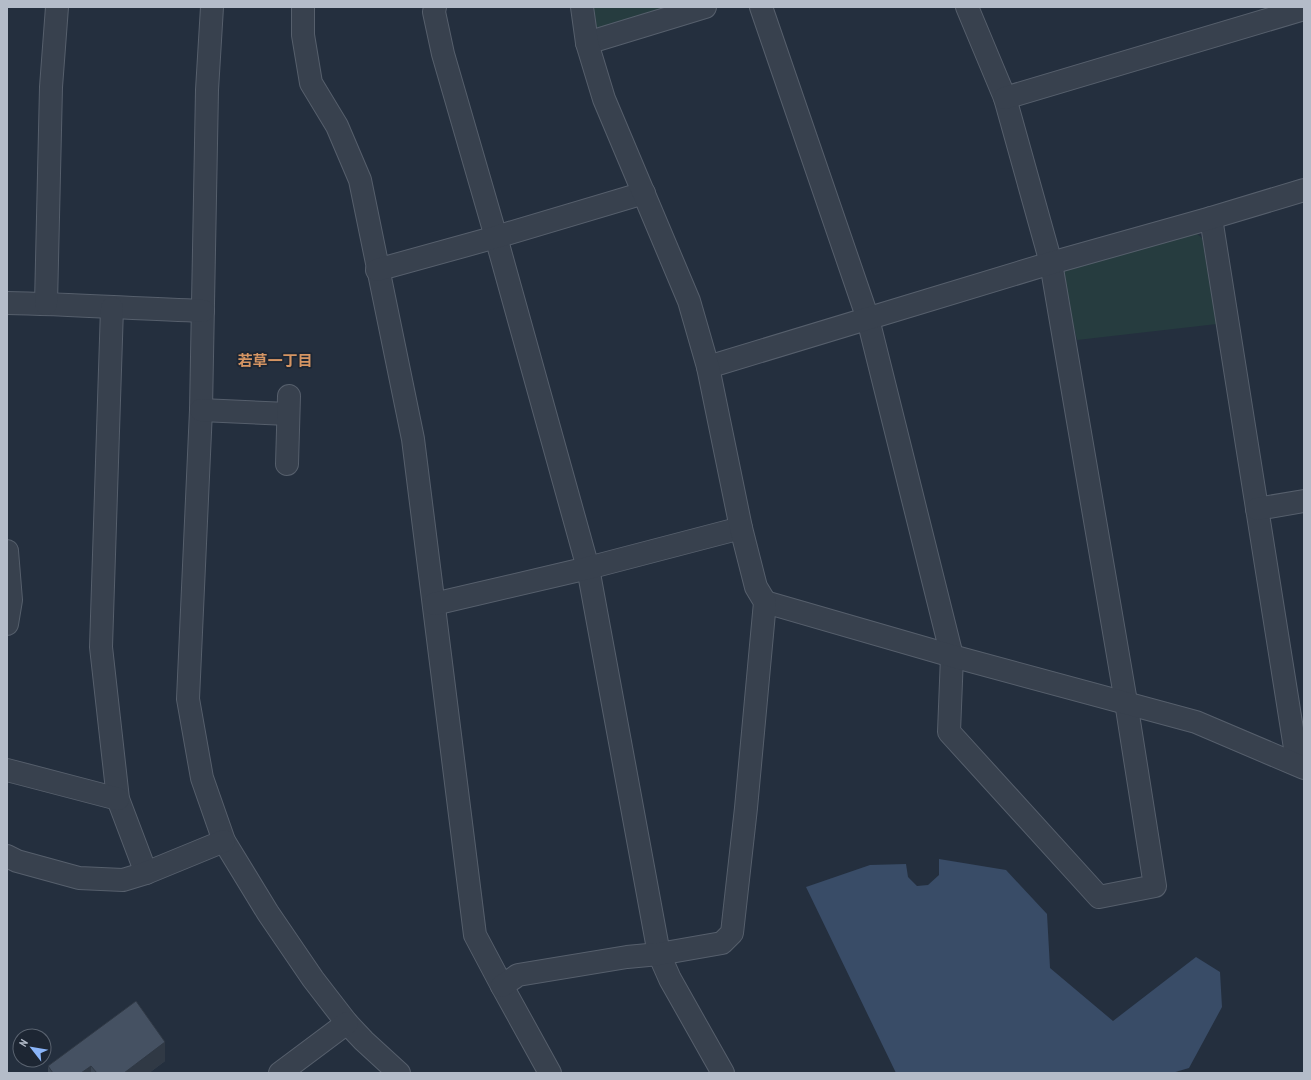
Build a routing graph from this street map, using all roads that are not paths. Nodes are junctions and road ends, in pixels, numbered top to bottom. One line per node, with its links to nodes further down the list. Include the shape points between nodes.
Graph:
1 (57, 7): 19 (street, via 51,87)
2 (212, 7): 21 (street, via 207,90)
3 (303, 7): 17 (street, via 303,35 311,83 337,126 360,180)
4 (434, 7): 15 (street, via 443,54)
5 (582, 7): 10 (street)
6 (705, 7): 10 (street)
7 (761, 7): 22 (street)
8 (967, 7): 11 (street)
9 (1304, 9): 11 (street)
10 (587, 43): 13 (street, via 604,99)
11 (1004, 98): 16 (street)
12 (1304, 190): 14 (street)
13 (644, 193): 15 (street); 23 (street, via 689,301)
14 (1211, 218): 16 (street); 27 (street)
15 (496, 237): 17 (street); 30 (street)
16 (1051, 263): 22 (street); 35 (street)
17 (377, 270): 32 (street, via 413,439)
18 (7, 303): 19 (street)
19 (46, 304): 20 (street)
20 (112, 308): 21 (street); 38 (street, via 101,647)
21 (203, 311): 24 (street)
22 (868, 319): 23 (street); 34 (street)
23 (708, 367): 28 (street)
24 (202, 410): 25 (street, via 288,405); 39 (street, via 188,699 202,778)
25 (286, 464)
26 (1304, 501): 27 (street)
27 (1257, 509): 36 (street)
28 (741, 528): 30 (street); 31 (street, via 756,587)
29 (7, 551): 33 (street, via 11,600)
30 (588, 568): 32 (street); 42 (street)
31 (765, 602): 34 (street); 42 (street, via 732,933 722,943)
32 (434, 604): 43 (street, via 475,935)
33 (7, 624)
34 (952, 656): 35 (street); 35 (street, via 949,732 1098,897 1155,886)
35 (1126, 702): 36 (street, via 1196,722)
36 (1297, 764)
37 (7, 770): 38 (street)
38 (118, 798): 41 (street)
39 (224, 841): 41 (street); 44 (street, via 268,913)
40 (7, 856): 41 (street, via 79,878 123,880)
41 (146, 873)
42 (659, 954): 43 (street, via 518,975); 48 (street, via 670,979)
43 (502, 986): 47 (street)
44 (347, 1023): 45 (street); 46 (street)
45 (280, 1073)
46 (398, 1073)
47 (550, 1073)
48 (723, 1073)

